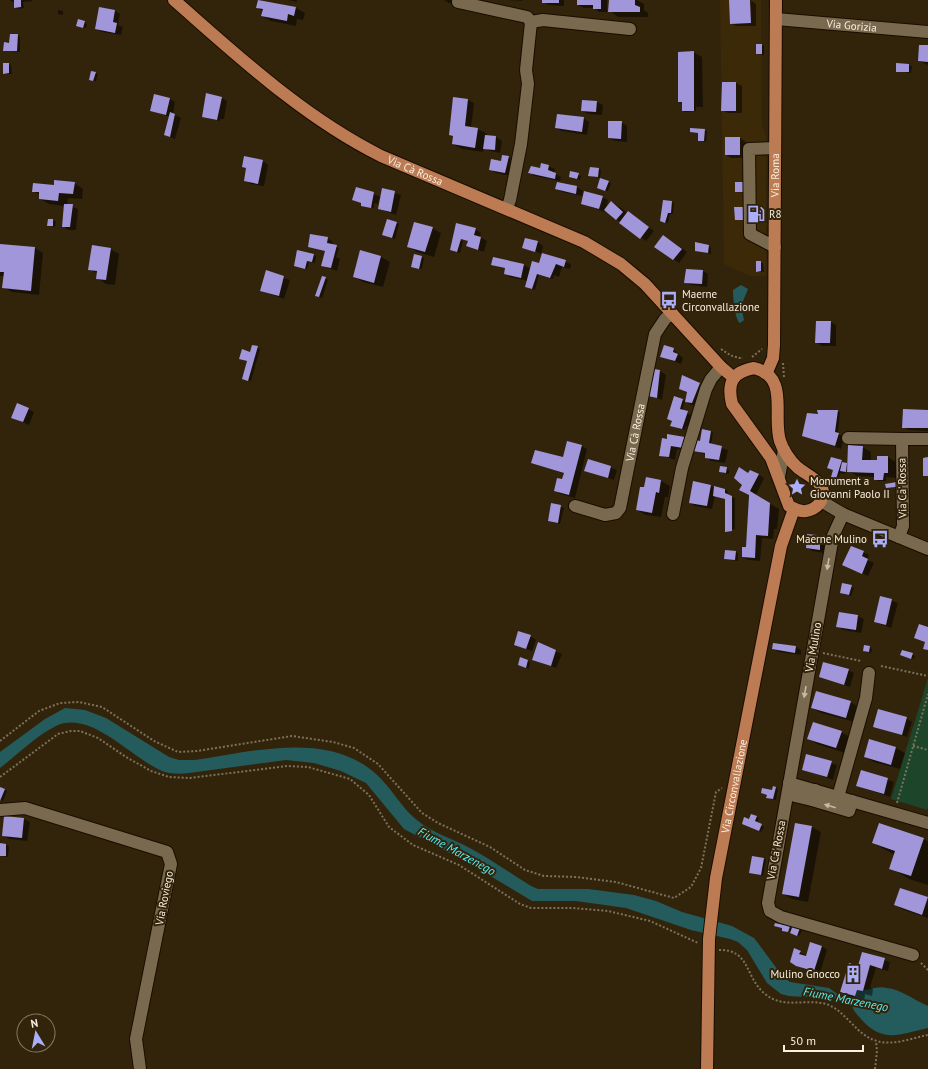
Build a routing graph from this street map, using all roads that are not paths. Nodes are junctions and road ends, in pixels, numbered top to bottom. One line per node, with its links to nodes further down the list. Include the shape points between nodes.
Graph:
1 (174, 0): 9 (main road, Via Cà Rossa, via 253,69 324,124 349,140 381,156)
2 (776, 0): 4 (main road, Via Roma)
3 (458, 2): 5 (street, via 527,17)
4 (776, 19): 7 (street, Via Gorizia); 8 (main road, Via Roma)
5 (531, 22): 6 (street, via 543,20); 9 (street, via 522,144)
6 (630, 29)
7 (928, 32)
8 (776, 148): 10 (main road, Via Roma); 10 (street, via 749,149 750,234)
9 (507, 208): 11 (main road, Via Cà Rossa, via 584,242 621,264 645,284)
10 (775, 247): 13 (main road, Via Roma, via 774,345)
11 (672, 313): 12 (main road, Via Cà Rossa); 21 (street, Via Cà Rossa, via 655,334 620,508 616,513 605,515)
12 (721, 367): 14 (main road, Via Cà Rossa); 23 (street, via 706,389 682,468)
13 (767, 372): 14 (main road, via 754,368 742,370); 18 (main road, via 776,387 778,428)
14 (734, 378): 19 (main road, via 730,394 732,404 763,444)
15 (848, 438): 16 (street)
16 (902, 439): 17 (street); 25 (street, Via Ca' Rossa, via 903,526)
17 (928, 439)
18 (784, 450): 19 (street); 20 (main road, via 797,467 818,481 822,487)
19 (779, 477): 22 (main road, via 786,501)
20 (821, 501): 22 (main road, via 816,507 807,510); 24 (street, Via Ca' Rossa)
21 (575, 506)
22 (794, 509): 37 (main road, Via Circonvallazione, via 781,546 721,846 706,942)
23 (673, 514)
24 (843, 514): 25 (street, Via Ca' Rossa); 28 (street, Via Mulino, one-way to 28, via 833,536)
25 (899, 537): 26 (street, Via Ca' Rossa)
26 (928, 549)
27 (869, 673): 31 (street, via 866,698)
28 (789, 783): 29 (street); 35 (street, Via Ca' Rossa, via 768,894 770,911 781,917)
29 (813, 795): 30 (street); 31 (street); 32 (street, one-way to 29, via 849,811)
30 (795, 796)
31 (838, 797): 32 (street)
32 (852, 801): 34 (street)
33 (0, 810): 36 (street, Via Roviego, via 25,808 167,852 171,864 136,1039)
34 (928, 823)
35 (913, 955)
36 (140, 1069)
37 (707, 1069)

